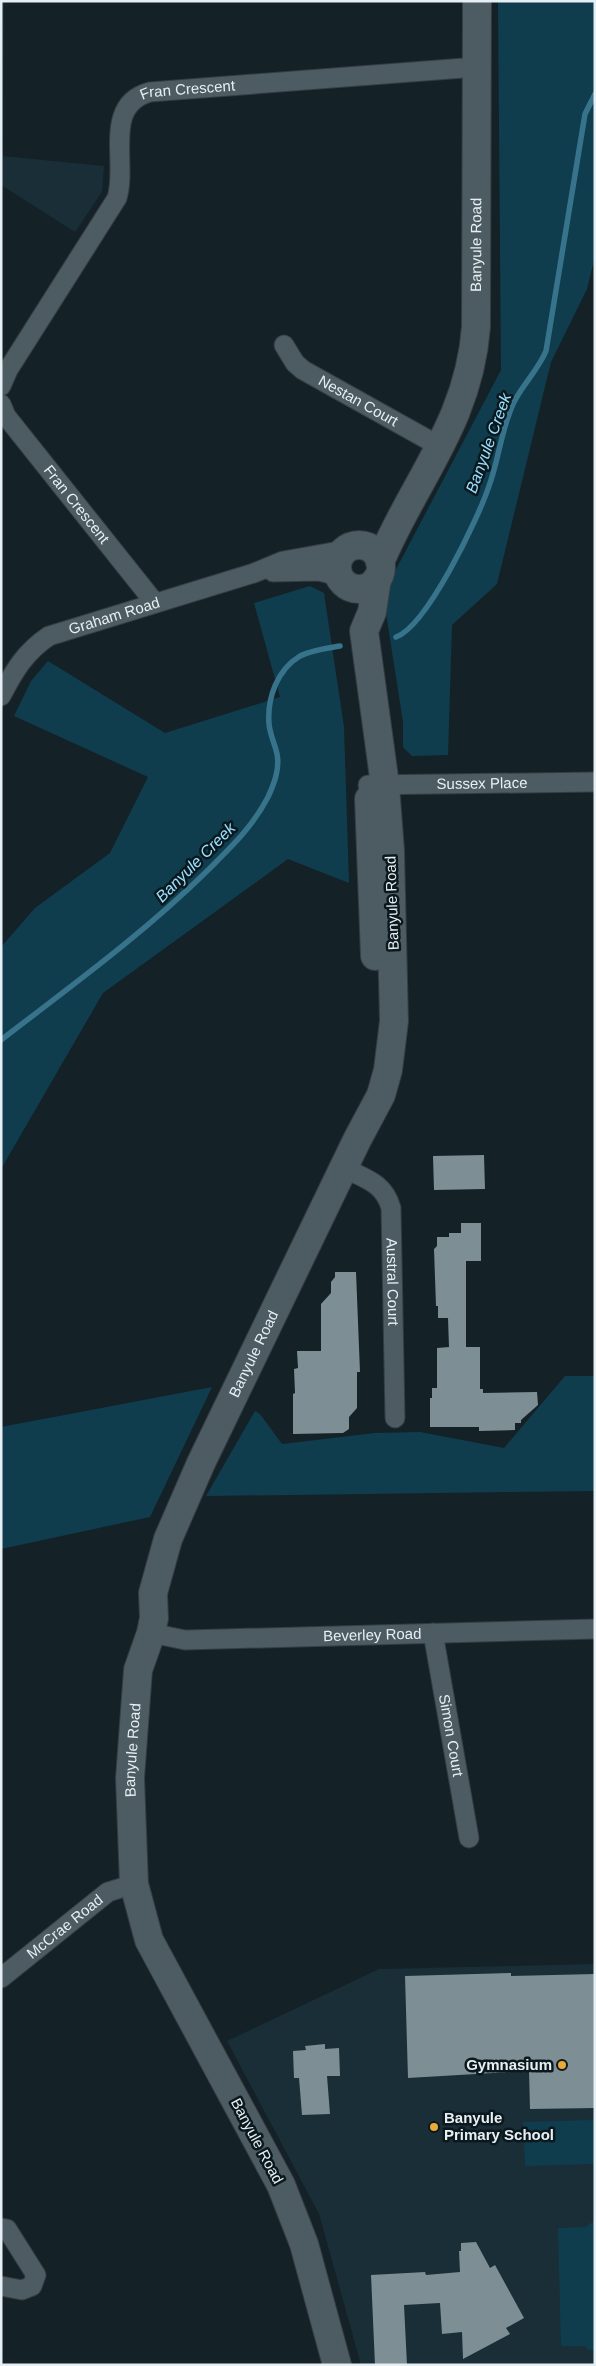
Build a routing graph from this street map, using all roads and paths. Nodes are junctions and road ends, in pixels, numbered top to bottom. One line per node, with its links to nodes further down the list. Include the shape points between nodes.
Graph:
1 (477, 1): 2 (street, Banyule Road)
2 (477, 67): 4 (street, Fran Crescent, via 139,95 122,118 121,181 117,198); 6 (street, Banyule Road, via 474,346 460,403)
3 (284, 345): 6 (street, Nestan Court, via 303,370)
4 (1, 386)
5 (1, 404): 12 (street, Fran Crescent, via 6,416)
6 (441, 447): 7 (street, Banyule Road)
7 (424, 479): 8 (street, Banyule Road); 9 (street, Banyule Road, via 394,530)
8 (352, 547): 9 (street, via 372,550); 10 (street, Graham Road, via 283,560); 11 (street, via 337,562)
9 (378, 570): 11 (street, via 372,584 358,589); 13 (street, Banyule Road, via 372,612)
10 (254, 573): 11 (street, Graham Road, via 319,571); 12 (street, Graham Road)
11 (342, 580): 13 (street, Banyule Road)
12 (155, 603): 14 (street, Graham Road, via 49,636 20,662)
13 (364, 631): 16 (street, Banyule Road)
14 (1, 696)
15 (595, 782): 16 (street, Sussex Place)
16 (376, 785): 17 (street, Banyule Road, via 372,886 376,1058); 17 (street, Banyule Road, via 390,851 393,1043 381,1095)
17 (358, 1140): 18 (street, Banyule Road)
18 (344, 1168): 19 (street, Austral Court, via 381,1187 391,1208); 21 (street, Banyule Road, via 185,1497 168,1539 153,1593)
19 (395, 1418)
20 (595, 1629): 22 (street, Beverley Road)
21 (151, 1633): 22 (street, Beverley Road, via 185,1640); 24 (street, Banyule Road, via 138,1670 132,1758)
22 (433, 1633): 23 (street, Simon Court)
23 (469, 1838)
24 (134, 1884): 25 (street, McCrae Road, via 108,1892); 28 (street, Banyule Road, via 149,1940 281,2185 304,2244)
25 (1, 1978)
26 (1, 2228): 27 (street, via 7,2229 36,2275 32,2286 22,2290)
27 (1, 2286)
28 (337, 2365)

